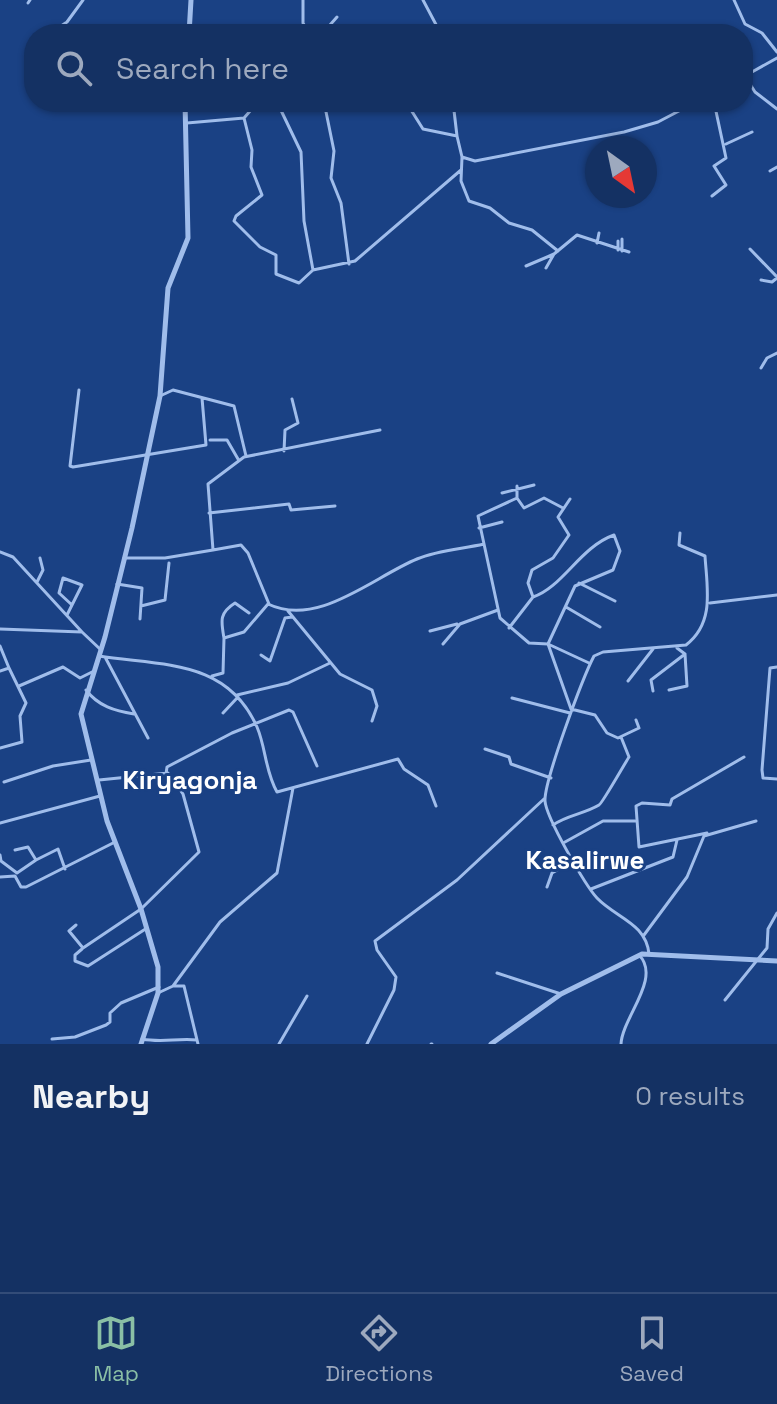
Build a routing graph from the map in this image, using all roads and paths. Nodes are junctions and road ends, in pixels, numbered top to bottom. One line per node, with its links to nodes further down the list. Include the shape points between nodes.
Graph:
1 (83, 0): 8 (street)
2 (191, 0): 9 (street)
3 (303, 0): 7 (street)
4 (423, 0): 11 (street)
5 (734, 0): 12 (street)
6 (337, 17): 10 (street)
7 (303, 23)
8 (66, 24)
9 (190, 24)
10 (331, 24)
11 (436, 24)
12 (745, 24)
13 (753, 28): 14 (street)
14 (777, 52)
15 (777, 58): 16 (street)
16 (753, 71)
17 (753, 89): 18 (street)
18 (777, 109)
19 (185, 112): 28 (street)
20 (249, 112): 27 (street)
21 (282, 112): 47 (street, via 301,152)
22 (326, 112): 44 (street, via 334,151 331,178 341,203)
23 (412, 112): 30 (street, via 423,129)
24 (454, 112): 30 (street)
25 (676, 112): 32 (street, via 609,135 475,161)
26 (717, 112): 31 (street)
27 (244, 118): 28 (street); 47 (street, via 251,167 262,195 234,221 276,256 276,274 299,283)
28 (184, 124): 53 (street, via 189,234 168,288)
29 (752, 132): 31 (street)
30 (457, 136): 32 (street)
31 (726, 144): 36 (street, via 726,158 714,166 726,185)
32 (462, 157): 34 (street)
33 (777, 167): 35 (street)
34 (461, 170): 43 (street, via 469,201 532,230); 44 (street)
35 (770, 171)
36 (712, 196)
37 (599, 233): 39 (street)
38 (620, 240): 41 (street)
39 (597, 243): 41 (street); 43 (street, via 577,235)
40 (750, 249): 48 (street)
41 (620, 250): 42 (street)
42 (629, 252)
43 (556, 253): 45 (street); 46 (street)
44 (349, 264): 47 (street)
45 (526, 266)
46 (546, 268)
47 (313, 270)
48 (777, 277): 49 (street)
49 (761, 280)
50 (777, 353): 51 (street)
51 (761, 368)
52 (79, 390): 59 (street, via 71,467)
53 (160, 396): 54 (street, via 173,390); 59 (street)
54 (202, 398): 59 (street, via 206,445); 60 (street, via 235,407)
55 (292, 399): 58 (street, via 298,423 285,430)
56 (380, 430): 58 (street)
57 (210, 440): 61 (street, via 227,440)
58 (284, 451): 60 (street)
59 (147, 456): 77 (street)
60 (246, 456): 61 (street)
61 (238, 459): 69 (street, via 209,481)
62 (534, 485): 63 (street)
63 (517, 486): 64 (street); 65 (street)
64 (502, 493)
65 (517, 498): 68 (street, via 524,508 544,498); 71 (street, via 481,513)
66 (570, 499): 68 (street)
67 (335, 506): 69 (street, via 299,511 289,504)
68 (563, 508): 83 (street, via 558,517 569,535 553,558 532,570 528,583)
69 (209, 513): 74 (street)
70 (502, 522): 71 (street)
71 (479, 528): 73 (street)
72 (680, 533): 86 (street, via 679,545 705,556)
73 (484, 544): 90 (street); 91 (street, via 426,555 335,602)
74 (213, 550): 77 (street); 85 (street, via 241,545)
75 (0, 552): 79 (street)
76 (40, 558): 79 (street, via 43,570)
77 (124, 558): 81 (street)
78 (169, 563): 88 (street, via 165,600)
79 (37, 582): 93 (street)
80 (579, 583): 83 (street, via 613,570 620,551 614,535 575,560 548,591); 84 (street); 89 (street)
81 (117, 584): 88 (street, via 141,587); 108 (street)
82 (777, 595): 86 (street)
83 (533, 597): 98 (street)
84 (615, 601)
85 (269, 604): 91 (street); 102 (street, via 244,632)
86 (709, 604): 106 (street, via 692,640)
87 (72, 605): 87 (street, via 82,584 63,578 59,593); 93 (street)
88 (141, 606): 95 (street)
89 (566, 607): 97 (street); 104 (street)
90 (498, 610): 96 (street); 98 (street)
91 (288, 611): 94 (street)
92 (249, 613): 102 (street, via 235,603 224,611)
93 (67, 615): 101 (street)
94 (292, 617): 110 (street, via 285,618 270,661); 111 (street)
95 (140, 619)
96 (458, 626): 100 (street); 103 (street)
97 (600, 627)
98 (509, 628): 104 (street, via 529,643)
99 (0, 629): 101 (street)
100 (430, 631)
101 (82, 632): 108 (street)
102 (224, 638): 117 (street, via 223,673)
103 (443, 644)
104 (548, 644): 112 (street); 125 (street)
105 (0, 646): 114 (street)
106 (674, 646): 107 (street); 109 (street)
107 (653, 649): 112 (street, via 603,652); 118 (street)
108 (101, 654): 116 (street); 117 (street); 127 (street)
109 (685, 654): 121 (street, via 687,686); 122 (street, via 651,680)
110 (261, 655)
111 (330, 663): 123 (street, via 288,683); 129 (street, via 345,678 372,690 377,706)
112 (590, 663): 125 (street)
113 (777, 667): 140 (street, via 770,668 762,770 763,778)
114 (9, 668): 115 (street); 119 (street)
115 (0, 671)
116 (92, 672): 119 (street, via 80,678 69,668 59,668); 120 (street)
117 (212, 676): 123 (street)
118 (628, 681)
119 (19, 686): 133 (street, via 26,703 20,718 22,742)
120 (86, 690): 127 (street, via 96,702); 136 (street, via 81,722)
121 (669, 690)
122 (653, 691)
123 (238, 696): 126 (street); 130 (street)
124 (512, 698): 125 (street)
125 (571, 711): 131 (street, via 595,715 607,733); 139 (street)
126 (223, 713)
127 (136, 714): 132 (street)
128 (636, 720): 131 (street, via 639,728)
129 (372, 721)
130 (255, 722): 137 (street, via 292,711); 138 (street, via 167,767); 143 (street, via 276,790)
131 (621, 737): 150 (street, via 629,757 606,799)
132 (148, 738)
133 (0, 748)
134 (485, 749): 139 (street)
135 (744, 757): 147 (street, via 670,805 638,804)
136 (91, 760): 141 (street); 142 (street)
137 (317, 766)
138 (166, 774): 141 (street); 163 (street, via 183,794 199,852)
139 (551, 778): 145 (street)
140 (777, 779)
141 (96, 781): 144 (street)
142 (4, 782)
143 (293, 788): 146 (street, via 398,759 428,785); 174 (street, via 277,873 220,922)
144 (100, 796): 149 (street); 153 (street)
145 (545, 798): 150 (street); 183 (street, via 466,873 375,941 396,977)
146 (436, 806)
147 (637, 821): 152 (street, via 639,847); 154 (street, via 603,821)
148 (756, 821): 151 (street)
149 (0, 823)
150 (553, 825): 154 (street)
151 (707, 833): 152 (street); 167 (street, via 685,882)
152 (677, 840): 162 (street, via 673,857)
153 (115, 842): 159 (street); 163 (street)
154 (565, 842): 158 (street)
155 (15, 850): 157 (street, via 28,847)
156 (0, 855): 157 (street, via 17,873)
157 (36, 860): 159 (street, via 58,849)
158 (575, 860): 161 (street, via 552,873); 162 (street)
159 (65, 869): 160 (street, via 24,888 15,876)
160 (0, 877)
161 (547, 887)
162 (591, 889): 167 (street)
163 (141, 909): 166 (street); 168 (street)
164 (777, 913): 171 (street)
165 (76, 925): 168 (street, via 69,931)
166 (147, 928): 168 (street, via 88,966 75,961); 175 (street, via 158,967)
167 (644, 935): 169 (street)
168 (83, 948)
169 (649, 954): 170 (street); 171 (street)
170 (639, 955): 176 (street); 185 (street, via 645,962 645,985 625,1022)
171 (759, 960): 172 (street); 178 (street)
172 (777, 961)
173 (497, 973): 176 (street)
174 (173, 986): 175 (street); 181 (street, via 185,989)
175 (158, 990): 179 (street, via 121,1003 106,1025); 180 (street)
176 (561, 994): 184 (street)
177 (307, 996): 182 (street)
178 (725, 1000)
179 (52, 1039)
180 (142, 1042): 181 (street)
181 (197, 1042)
182 (279, 1044)
183 (367, 1044)
184 (491, 1044)
185 (621, 1044)

